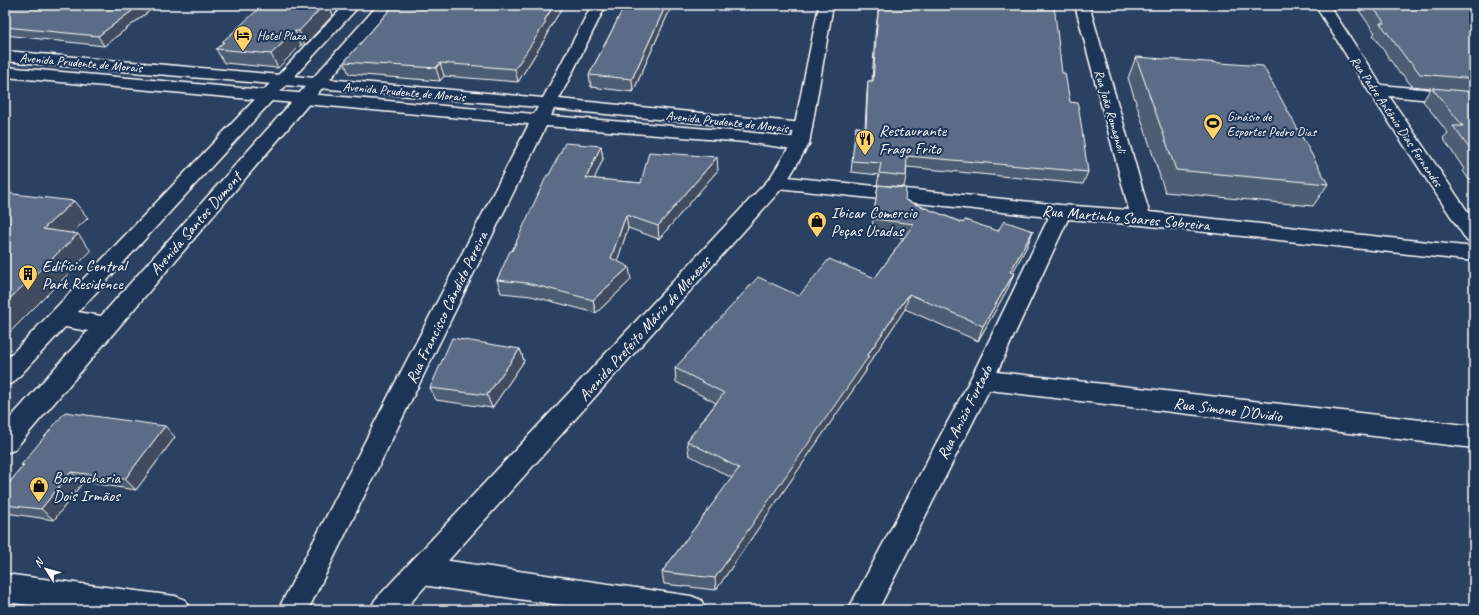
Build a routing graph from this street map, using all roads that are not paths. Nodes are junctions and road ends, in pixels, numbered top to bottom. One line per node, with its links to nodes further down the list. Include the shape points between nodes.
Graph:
1 (353, 5): 10 (street, Avenida Santos Dumont)
2 (386, 5): 12 (street, Avenida Santos Dumont)
3 (598, 5): 17 (street, Rua Francisco Cândido Pereira)
4 (826, 5): 18 (street, Avenida Prefeito Mário de Menezes)
5 (1082, 5): 23 (street, Rua João Romagnoli)
6 (1322, 5): 13 (street, Rua Padre Antônio Dias Fernandes)
7 (5, 56): 8 (street, Avenida Prudente de Morais)
8 (128, 66): 10 (street, Avenida Prudente de Morais); 11 (street)
9 (5, 72): 11 (street, Avenida Prudente de Morais)
10 (282, 80): 12 (street, Avenida Prudente de Morais); 14 (street, Avenida Santos Dumont)
11 (112, 81): 14 (street, Avenida Prudente de Morais)
12 (316, 83): 15 (street, Avenida Santos Dumont); 17 (street, Avenida Prudente de Morais)
13 (1376, 90): 16 (street); 24 (street, Rua Padre Antônio Dias Fernandes)
14 (267, 95): 15 (street, Avenida Prudente de Morais); 19 (street, Avenida Santos Dumont)
15 (303, 98): 17 (street, Avenida Prudente de Morais); 20 (street, Avenida Santos Dumont)
16 (1474, 98)
17 (543, 112): 18 (street, Avenida Prudente de Morais, via 745,137); 35 (street, Rua Francisco Cândido Pereira, via 336,529)
18 (801, 136): 21 (street, Avenida Prefeito Mário de Menezes)
19 (197, 170): 20 (street); 26 (street, Avenida Santos Dumont)
20 (236, 175): 27 (street, Avenida Santos Dumont)
21 (777, 182): 22 (street, Rua Martinho Soares Sobreira); 32 (street, Avenida Prefeito Mário de Menezes)
22 (1061, 212): 23 (street, Rua Martinho Soares Sobreira); 29 (street, Rua Anizio Furtado)
23 (1141, 218): 25 (street, Rua Martinho Soares Sobreira)
24 (1474, 236)
25 (1474, 254)
26 (60, 318): 27 (street); 28 (street, Avenida Santos Dumont)
27 (106, 325): 31 (street, Avenida Santos Dumont)
28 (5, 376)
29 (982, 380): 30 (street, Rua Simone D’Ovidio); 38 (street, Rua Anizio Furtado)
30 (1474, 437)
31 (5, 442)
32 (422, 571): 36 (street, Avenida Prefeito Mário de Menezes); 37 (street)
33 (5, 588): 34 (street)
34 (175, 610)
35 (293, 610)
36 (385, 610)
37 (691, 610)
38 (863, 610)

